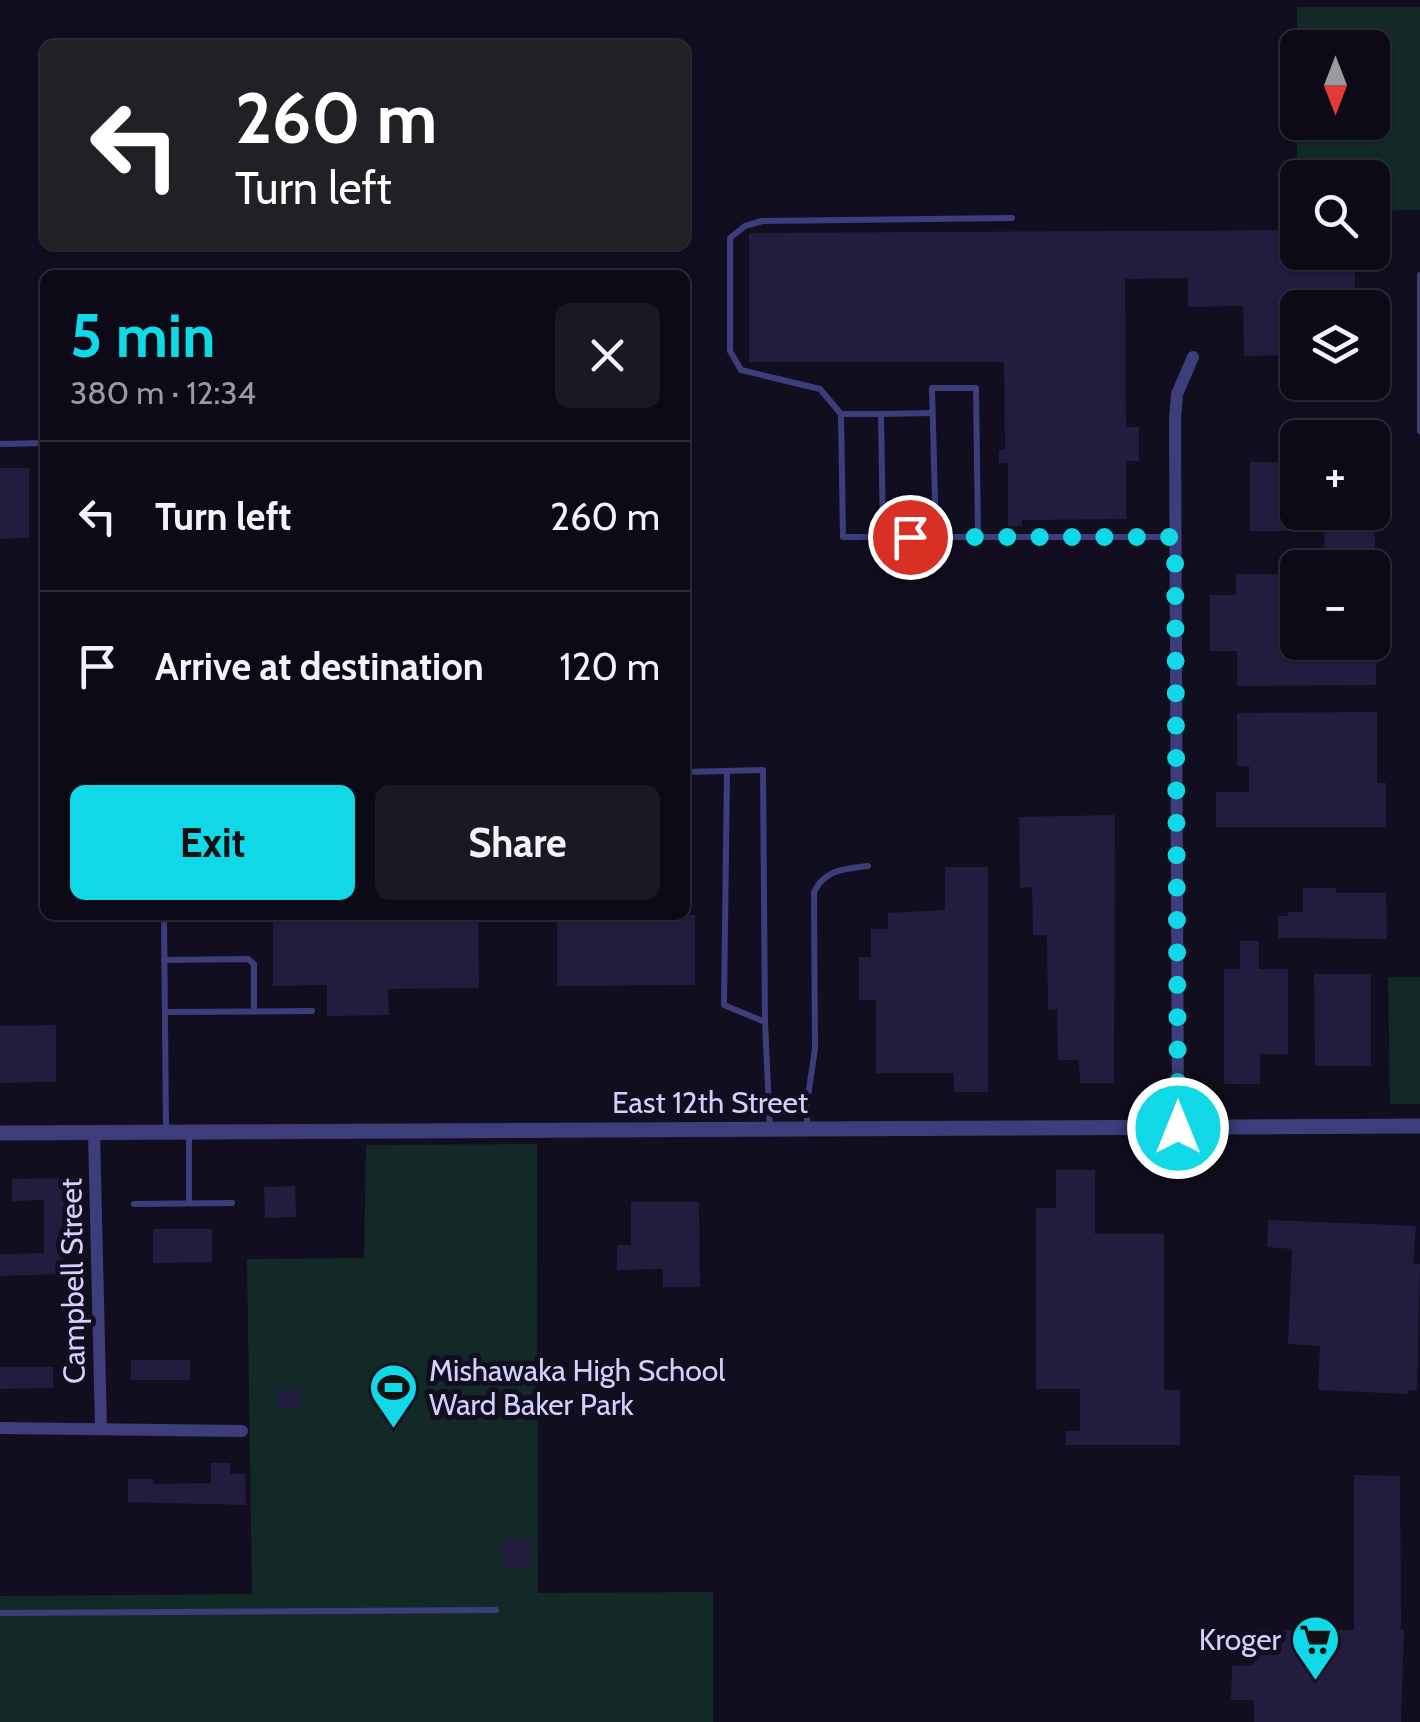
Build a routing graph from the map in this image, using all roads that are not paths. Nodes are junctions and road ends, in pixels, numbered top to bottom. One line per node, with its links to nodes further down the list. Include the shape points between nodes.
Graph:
1 (1012, 218): 5 (lane, via 762,221 730,238 730,351 741,370 820,389)
2 (1420, 275): 7 (lane)
3 (1194, 357): 13 (street, via 1177,394)
4 (932, 413): 6 (lane); 10 (lane); 12 (lane, via 932,388 976,388)
5 (840, 414): 6 (lane); 11 (lane, via 844,537)
6 (880, 414): 11 (lane)
7 (1420, 431)
8 (40, 442): 9 (lane)
9 (0, 444)
10 (936, 536): 11 (lane); 12 (lane)
11 (884, 537)
12 (978, 537): 13 (lane)
13 (1175, 537): 24 (street)
14 (727, 771): 15 (lane); 22 (lane, via 724,1005); 22 (lane, via 763,770)
15 (690, 772)
16 (868, 866): 25 (lane, via 828,874 814,892 815,1049)
17 (164, 920): 18 (lane)
18 (164, 960): 20 (lane); 21 (lane, via 248,959 254,964)
19 (312, 1011): 21 (lane)
20 (164, 1012): 21 (lane); 28 (lane)
21 (254, 1012)
22 (766, 1022): 26 (lane)
23 (1420, 1126): 24 (street, East 12th Street)
24 (1178, 1128): 25 (street, East 12th Street)
25 (807, 1130): 26 (street, East 12th Street)
26 (770, 1131): 29 (street, East 12th Street)
27 (94, 1132): 28 (street, East 12th Street); 30 (street, East 12th Street); 35 (street, Campbell Street)
28 (166, 1132): 29 (street, East 12th Street)
29 (189, 1132): 31 (lane)
30 (0, 1133)
31 (189, 1203): 32 (lane); 33 (lane)
32 (232, 1203)
33 (134, 1204)
34 (0, 1428): 35 (street)
35 (102, 1428): 36 (street)
36 (242, 1431)
37 (496, 1610): 38 (lane)
38 (0, 1614)

